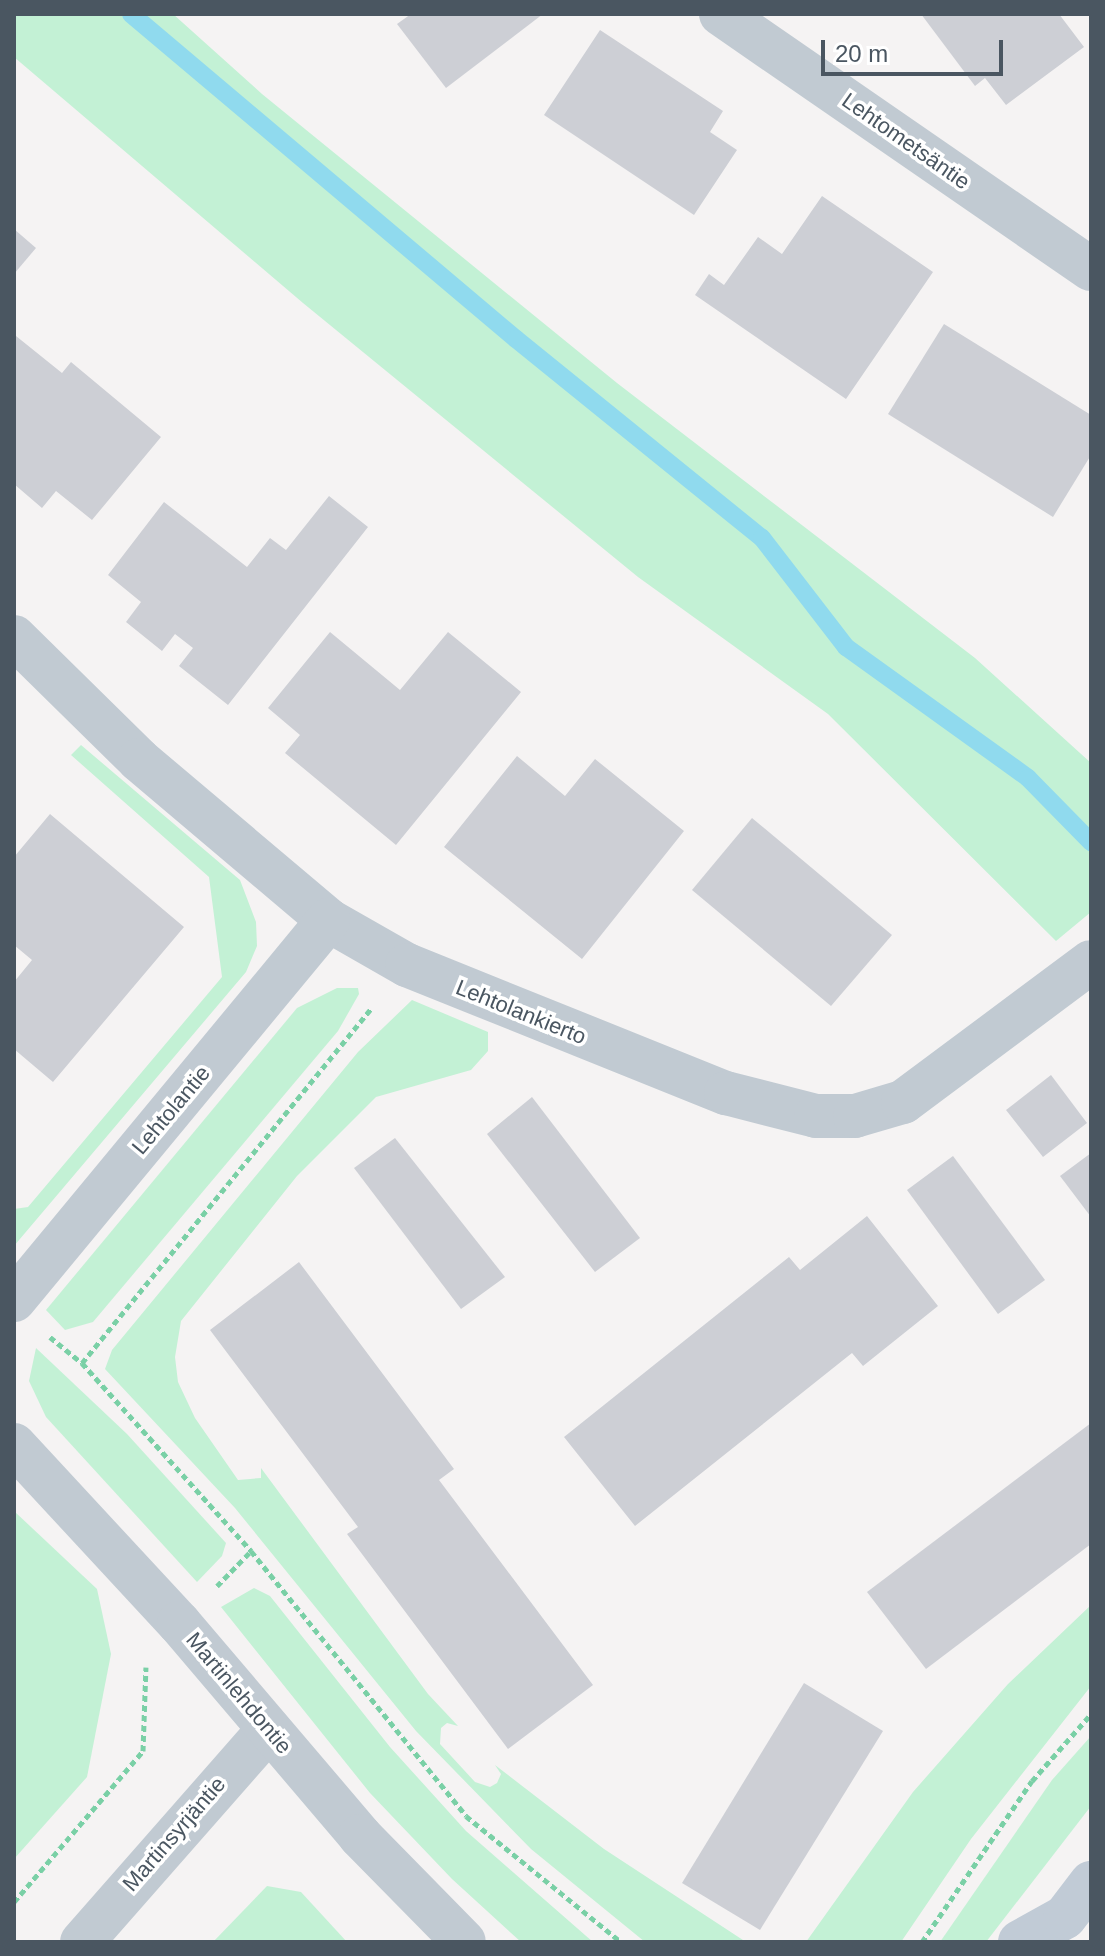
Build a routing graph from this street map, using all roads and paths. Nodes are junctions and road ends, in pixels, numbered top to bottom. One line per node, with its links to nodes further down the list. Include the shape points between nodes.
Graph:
1 (721, 14): 2 (street, Lehtometsäntie)
2 (1091, 269)
3 (14, 637): 4 (street, Lehtolankierto, via 139,760)
4 (328, 920): 6 (street, Lehtolankierto); 7 (street, Lehtolantie)
5 (1091, 962): 6 (street, Lehtolankierto, via 903,1102 855,1116 829,1116 726,1093)
6 (407, 965): 8 (path)
7 (25, 1313): 8 (path)
8 (82, 1363): 17 (path, via 251,1551 466,1816)
9 (14, 1445): 12 (street, Martinlehdontie)
10 (146, 1659): 13 (path, via 143,1751)
11 (1091, 1714): 18 (path, via 1032,1781)
12 (269, 1729): 15 (street, Martinsyrjäntie); 16 (street, Martinlehdontie, via 360,1836)
13 (14, 1902)
14 (1072, 1914): 19 (main road)
15 (82, 1942)
16 (464, 1942)
17 (621, 1942)
18 (922, 1942)
19 (1020, 1942)

